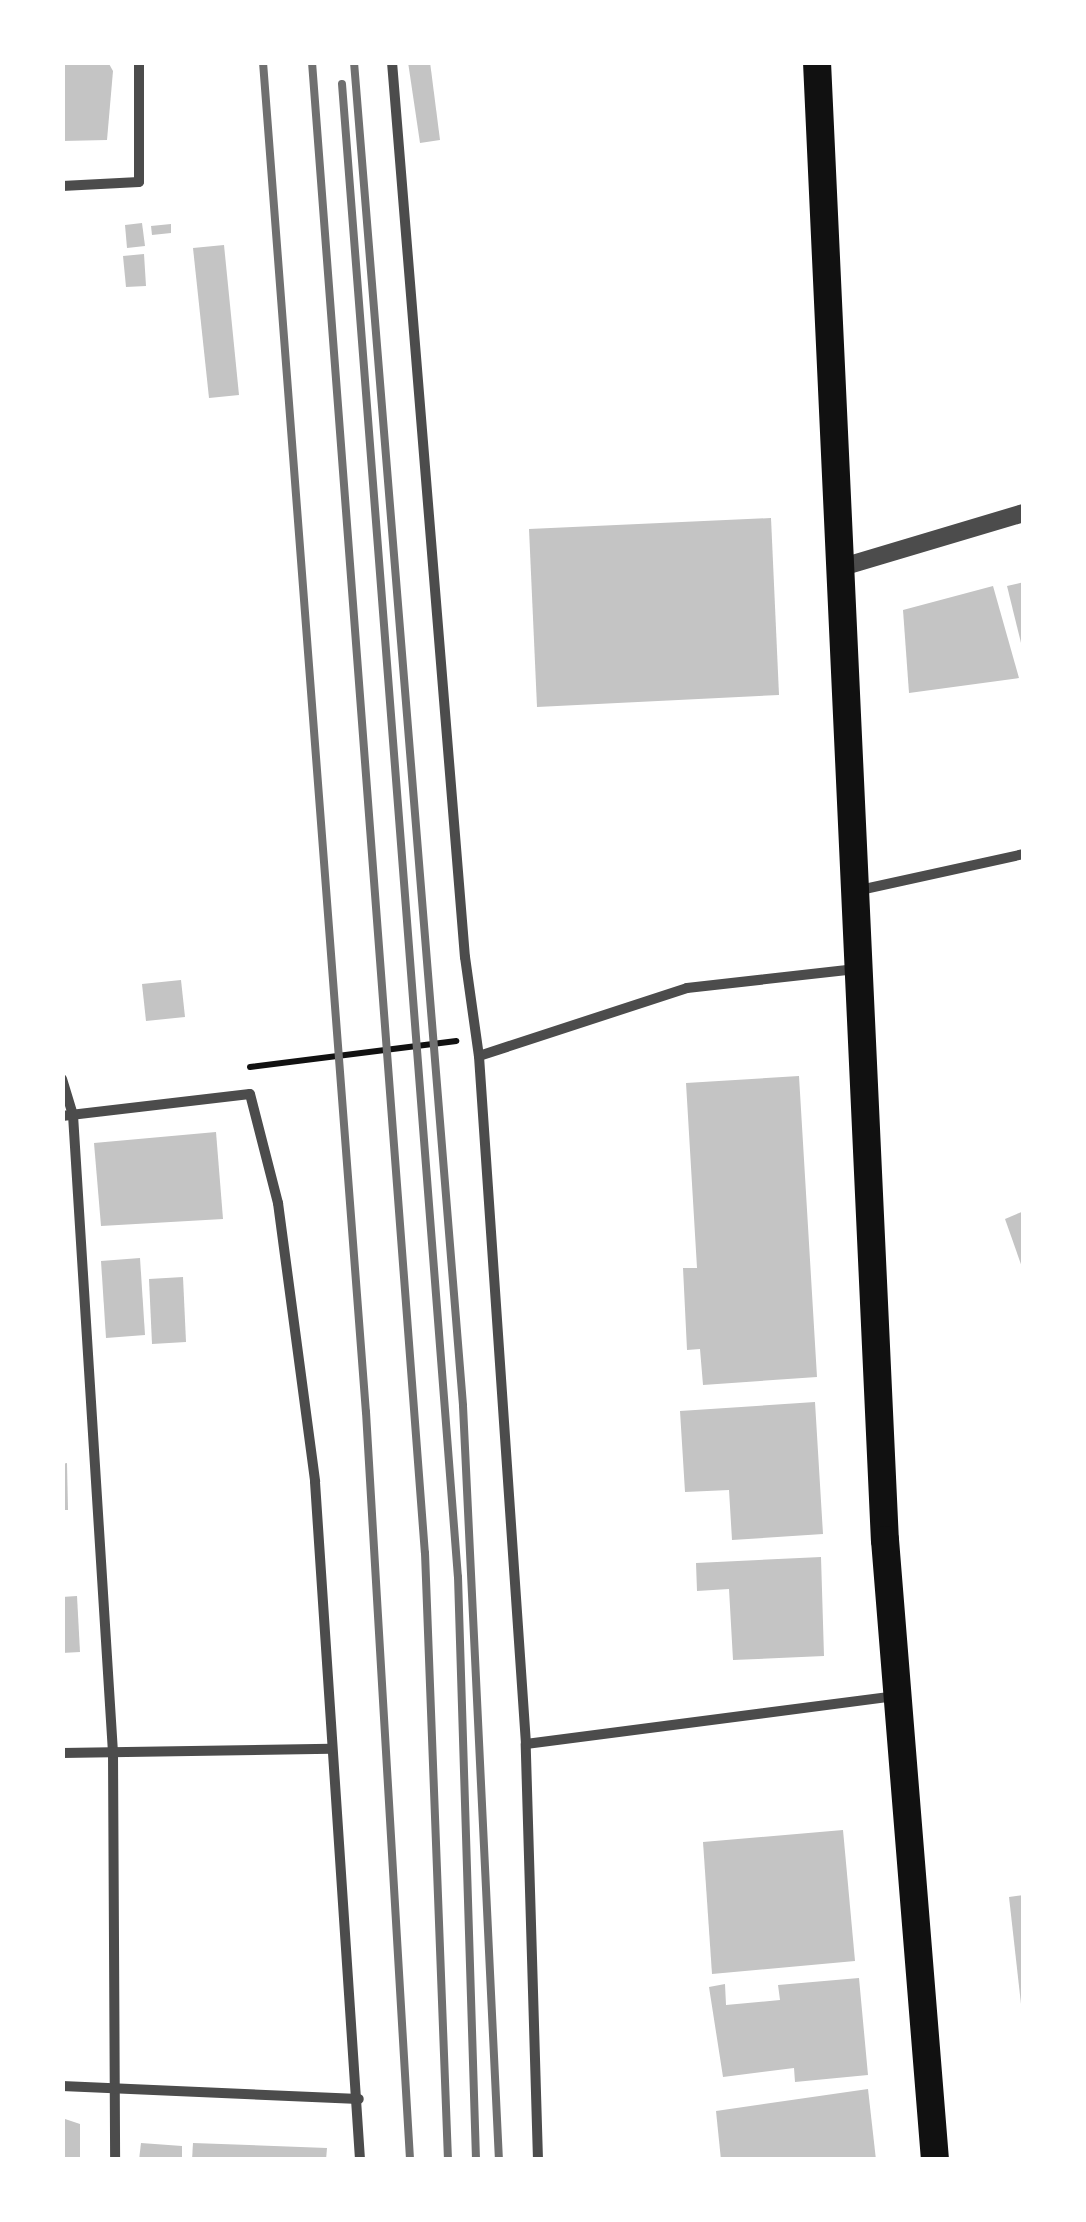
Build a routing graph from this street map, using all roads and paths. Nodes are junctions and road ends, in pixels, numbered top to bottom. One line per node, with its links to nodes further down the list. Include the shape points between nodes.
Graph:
1 (139, 62): 4 (street, via 140,182)
2 (392, 62): 11 (street, via 463,938)
3 (817, 62): 6 (highway)
4 (62, 186)
5 (1024, 514): 6 (street)
6 (839, 568): 8 (highway)
7 (1024, 854): 8 (street)
8 (859, 890): 9 (highway)
9 (861, 968): 11 (street, via 686,988); 15 (highway)
10 (457, 1040): 12 (path)
11 (479, 1056): 16 (street)
12 (257, 1066)
13 (62, 1080): 14 (street)
14 (68, 1116): 17 (street, via 250,1094 291,1286 314,1482); 18 (street)
15 (896, 1696): 16 (street); 26 (highway)
16 (526, 1744): 25 (street)
17 (331, 1748): 18 (street); 22 (street)
18 (113, 1752): 19 (street); 21 (street)
19 (62, 1753)
20 (62, 2086): 21 (street)
21 (118, 2088): 22 (street); 23 (street)
22 (359, 2099): 24 (street)
23 (115, 2160)
24 (360, 2160)
25 (538, 2160)
26 (935, 2160)

